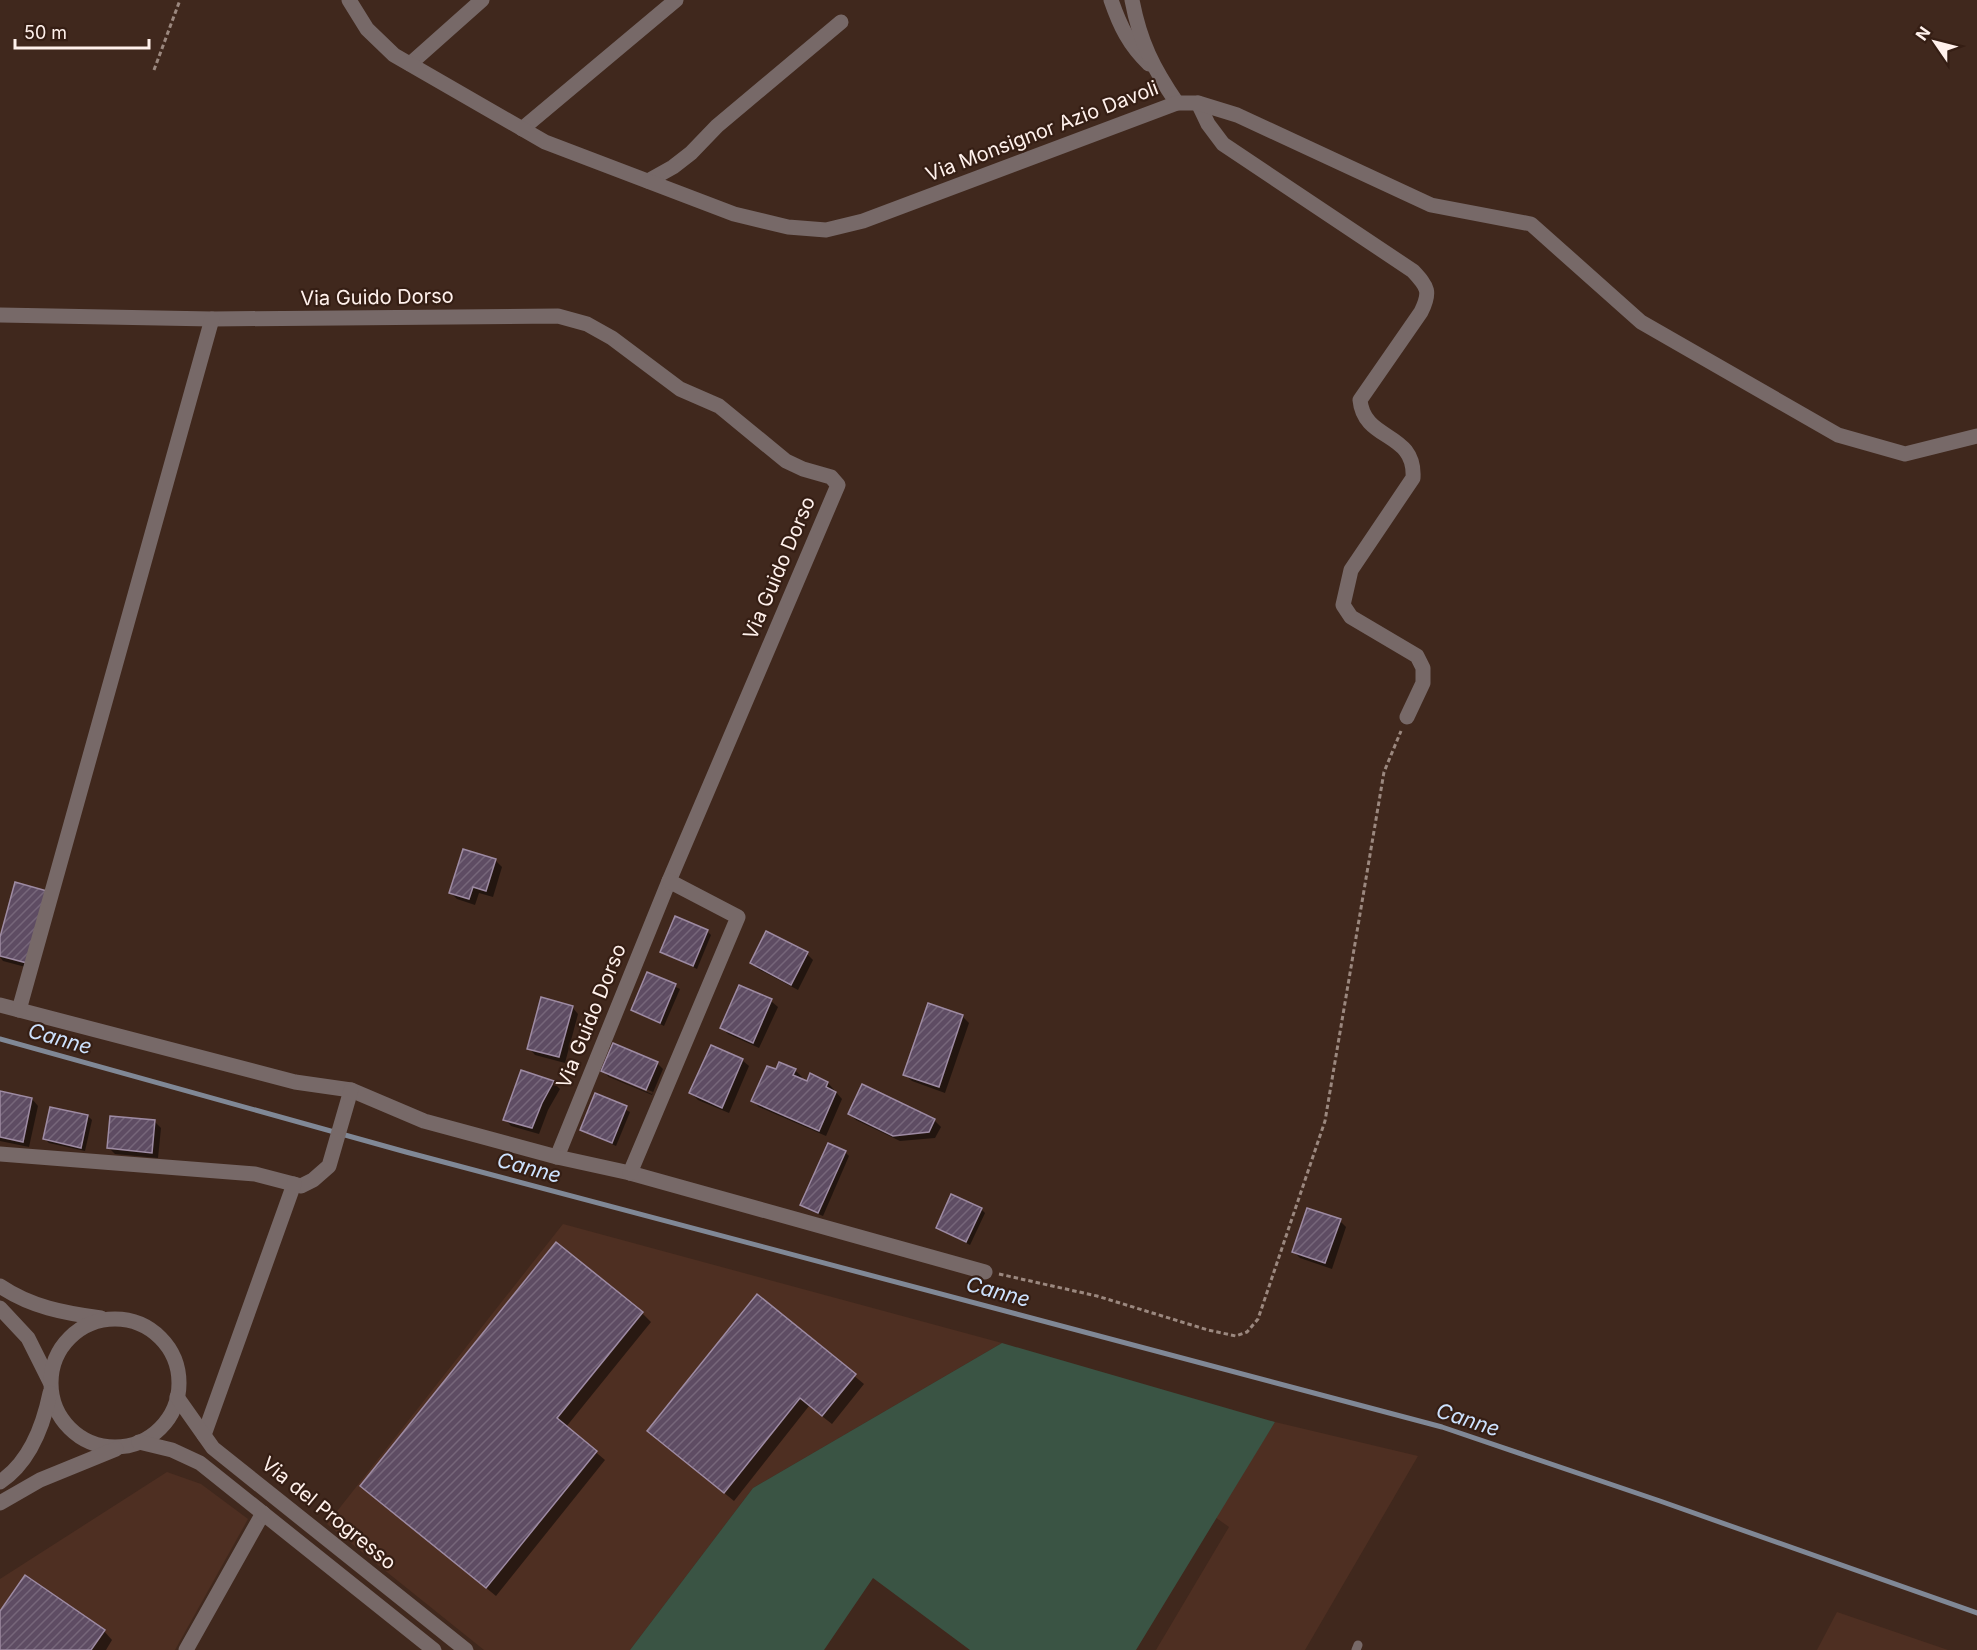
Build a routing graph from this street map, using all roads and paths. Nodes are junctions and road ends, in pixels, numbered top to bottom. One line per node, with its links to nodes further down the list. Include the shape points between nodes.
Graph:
1 (180, 0): 10 (path)
2 (349, 0): 8 (street, Via Monsignor Azio Davoli, via 367,29 393,55)
3 (482, 0): 8 (street)
4 (676, 0): 13 (street)
5 (1111, 0): 9 (street, via 1122,32)
6 (1132, 0): 9 (street)
7 (841, 22): 14 (street, via 717,126 691,153)
8 (410, 64): 13 (street, Via Monsignor Azio Davoli)
9 (1152, 66): 11 (street)
10 (154, 70)
11 (1176, 103): 12 (street, Via Monsignor Azio Davoli); 14 (street, Via Monsignor Azio Davoli, via 864,221 826,230 788,227 734,214)
12 (1198, 103): 17 (street, Via Monsignor Azio Davoli, via 1237,115 1431,205 1531,224 1641,322 1838,435 1905,454); 18 (street, via 1224,144 1413,271 1425,284 1428,297 1421,312 1360,400 1361,412 1371,425 1407,451 1414,464 1413,478 1351,570 1343,605 1351,617 1417,656 1424,668 1423,683)
13 (522, 129): 14 (street, Via Monsignor Azio Davoli, via 545,142)
14 (648, 181)
15 (0, 315): 16 (street, Via Guido Dorso)
16 (212, 319): 19 (street, Via Guido Dorso, via 558,316 587,324 612,338 680,389 720,406 786,461 831,477 838,485); 21 (street)
17 (1977, 436)
18 (1407, 717): 27 (path, via 1384,772 1325,1121 1258,1319 1247,1332 1236,1336 1032,1280)
19 (669, 881): 24 (street, Via Guido Dorso); 25 (street, via 738,916)
20 (0, 1005): 21 (street)
21 (19, 1010): 22 (street, via 295,1082)
22 (351, 1090): 24 (street, via 424,1121); 26 (street, via 329,1166 313,1180 301,1186)
23 (0, 1154): 26 (street, via 255,1174)
24 (557, 1157): 25 (street)
25 (630, 1173): 27 (street)
26 (294, 1184): 33 (street)
27 (985, 1272)
28 (0, 1286): 30 (street, via 16,1297 51,1310)
29 (0, 1308): 31 (street, via 28,1338)
30 (107, 1319): 31 (street, via 73,1334 53,1366); 32 (street, via 128,1320 147,1327 162,1340 179,1377)
31 (51, 1388): 35 (street, via 57,1410 68,1426 93,1442); 36 (street, via 38,1434 28,1453)
32 (177, 1397): 33 (street, Via del Progresso); 34 (street, via 169,1416)
33 (204, 1435): 41 (street, Via del Progresso, via 213,1448)
34 (139, 1442): 35 (street); 38 (street, Via del Progresso, via 172,1450 200,1463)
35 (122, 1446): 37 (street, via 40,1480)
36 (4, 1479)
37 (0, 1503)
38 (263, 1513): 39 (street); 40 (street, Via del Progresso)
39 (186, 1650)
40 (434, 1650)
41 (466, 1650)

